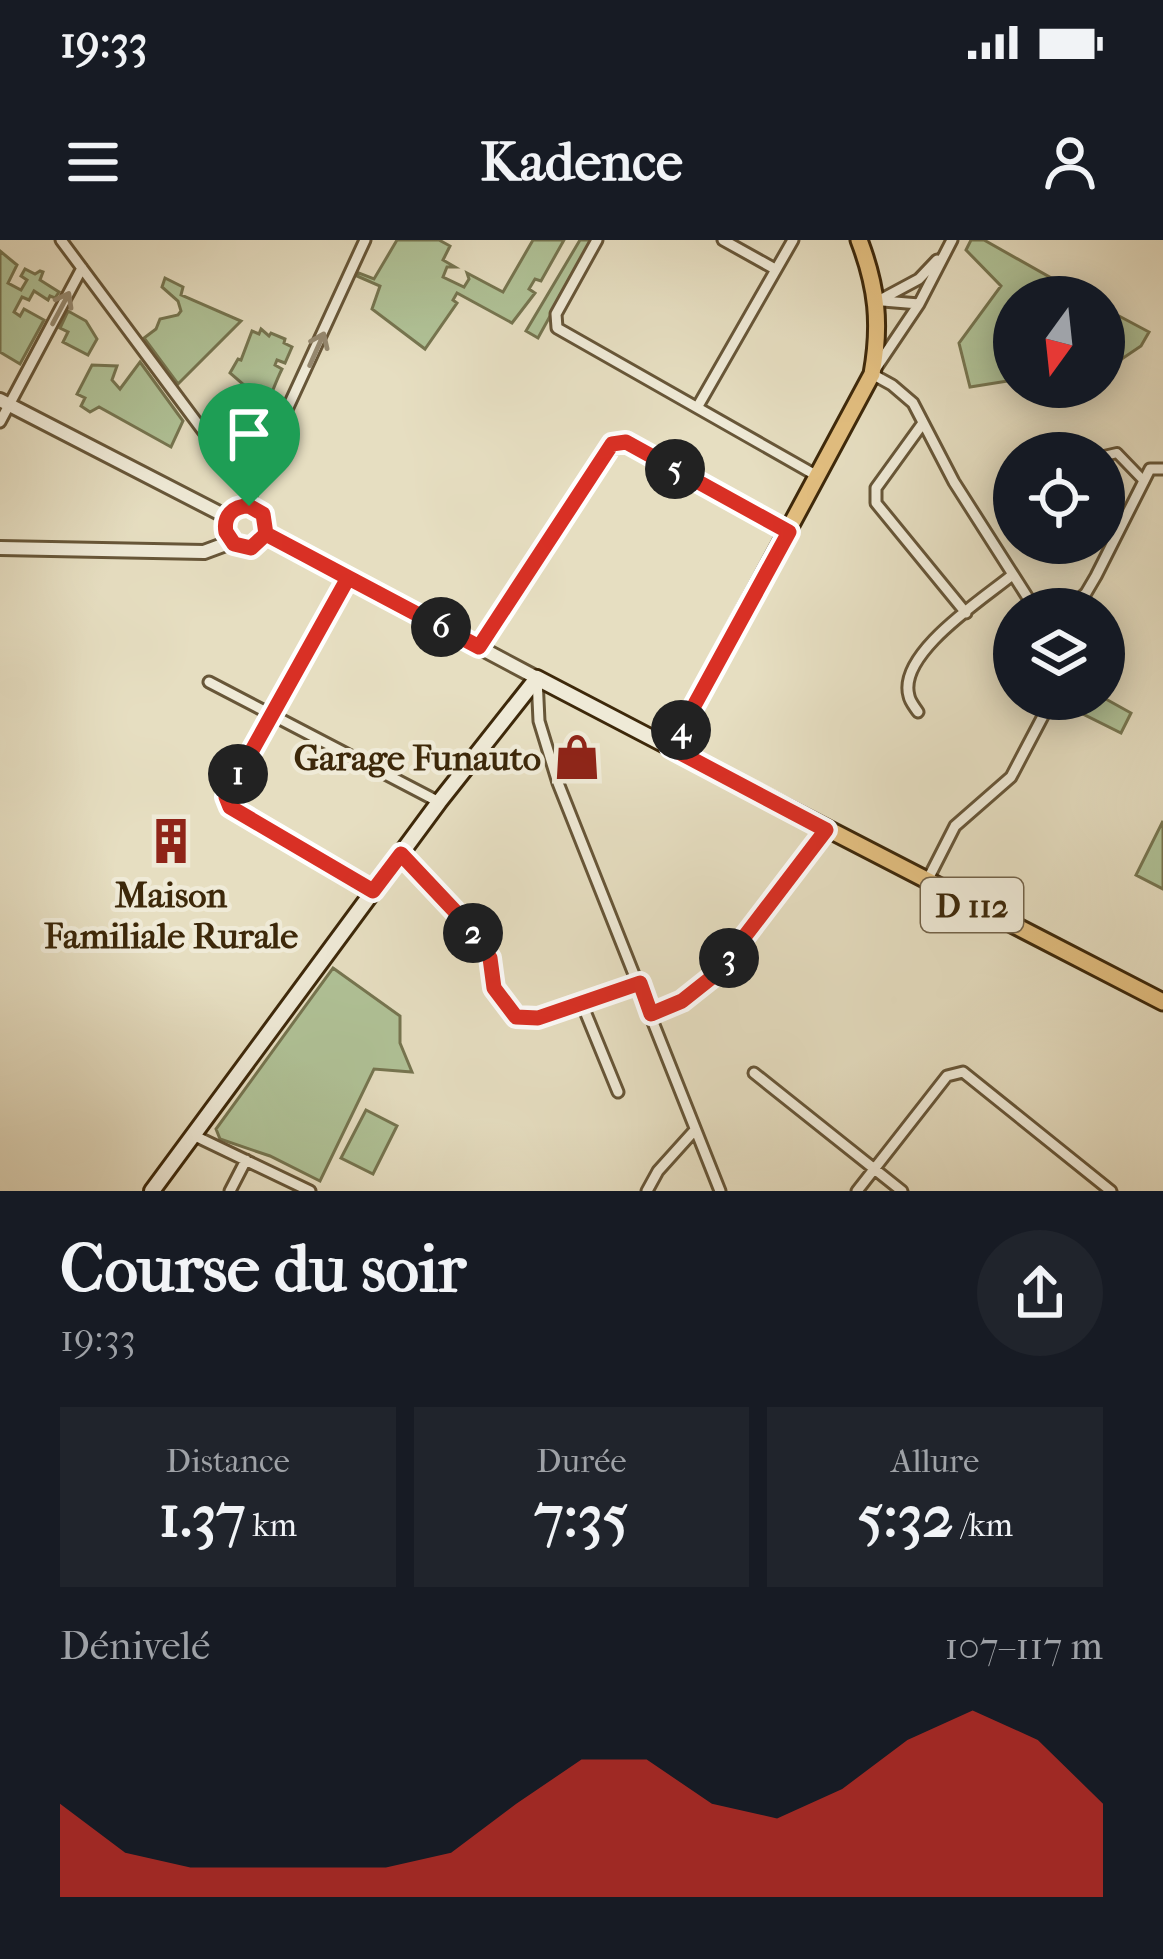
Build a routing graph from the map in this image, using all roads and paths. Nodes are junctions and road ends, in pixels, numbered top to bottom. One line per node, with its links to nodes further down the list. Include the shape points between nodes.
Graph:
1 (61, 240): 8 (street)
2 (364, 240): 21 (street, one-way to 2)
3 (597, 240): 14 (street, via 556,314 557,328)
4 (723, 240): 9 (street)
5 (794, 240): 9 (street)
6 (859, 240): 10 (main road)
7 (952, 241): 10 (street, via 919,279); 11 (street)
8 (82, 268): 13 (street, one-way to 8); 21 (street)
9 (775, 269): 14 (street)
10 (878, 301): 11 (street); 12 (main road)
11 (919, 304): 12 (street)
12 (872, 374): 16 (street, via 905,394); 19 (main road)
13 (5, 403): 15 (street); 22 (street)
14 (698, 406): 19 (street)
15 (0, 422)
16 (923, 423): 27 (street); 31 (street, via 876,488 875,502)
17 (1125, 461): 20 (street)
18 (1163, 469): 20 (street, via 1150,469)
19 (819, 477): 23 (main road)
20 (1144, 481): 30 (street)
21 (249, 500): 22 (street); 24 (street, via 263,514)
22 (227, 518): 25 (street)
23 (789, 532): 32 (street, via 626,442 612,444); 38 (main road)
24 (266, 534): 25 (street, via 251,548); 28 (street)
25 (231, 542): 26 (street, via 204,552)
26 (0, 548)
27 (1011, 576): 29 (street); 31 (street)
28 (348, 578): 32 (street); 36 (street)
29 (1020, 588)
30 (1089, 588)
31 (966, 613): 35 (street, via 916,661 909,695)
32 (479, 647): 33 (street)
33 (537, 678): 38 (main road, D 112); 39 (main road); 44 (street, via 539,721 558,784)
34 (209, 682): 36 (street)
35 (919, 712)
36 (271, 714): 39 (street); 43 (street, via 226,797 230,807)
37 (1041, 720): 42 (street, via 1011,776 955,826)
38 (671, 748): 40 (main road, D 112)
39 (439, 802): 41 (main road)
40 (826, 830): 42 (main road, D 112); 47 (street, via 716,974)
41 (401, 854): 43 (main road); 46 (street, via 466,923 516,1017)
42 (927, 881): 45 (main road, D 112)
43 (373, 891): 51 (main road)
44 (640, 983): 46 (street); 47 (street)
45 (1163, 1002)
46 (582, 1004): 49 (street)
47 (651, 1014): 50 (street)
48 (754, 1073): 53 (street)
49 (618, 1092)
50 (694, 1131): 57 (street); 58 (street)
51 (193, 1135): 52 (street); 54 (main road)
52 (246, 1160): 55 (street); 56 (street)
53 (874, 1169): 59 (street); 60 (street); 61 (street, via 957,1071)
54 (152, 1191)
55 (230, 1191)
56 (310, 1191)
57 (647, 1191)
58 (720, 1191)
59 (857, 1191)
60 (902, 1191)
61 (1112, 1191)

